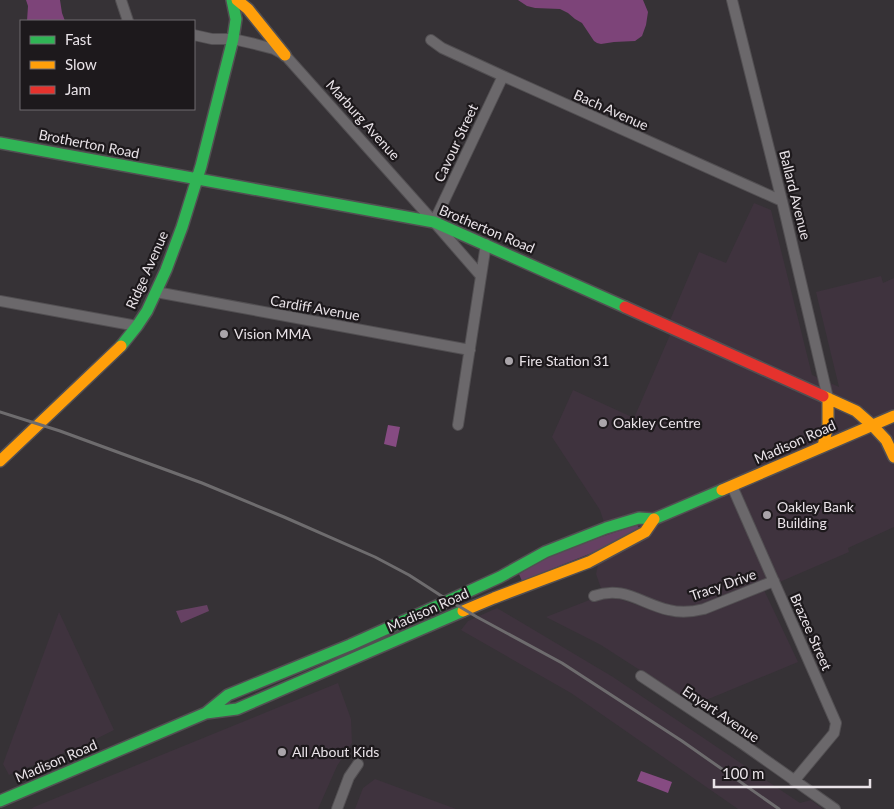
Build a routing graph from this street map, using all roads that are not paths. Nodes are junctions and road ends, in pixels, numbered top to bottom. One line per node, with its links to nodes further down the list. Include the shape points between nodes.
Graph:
1 (121, 0): 5 (street)
2 (232, 0): 7 (street, via 236,18)
3 (237, 0): 9 (street)
4 (732, 0): 13 (street, Ballard Avenue)
5 (128, 20)
6 (195, 35): 7 (street, Marburg Avenue)
7 (233, 39): 9 (street, Marburg Avenue); 12 (street, Ridge Avenue)
8 (431, 40): 10 (street, Bach Avenue)
9 (285, 55): 14 (street, Marburg Avenue)
10 (503, 76): 13 (street, Bach Avenue); 14 (street, Cavour Street)
11 (0, 142): 12 (street, Brotherton Road)
12 (197, 180): 14 (street, Brotherton Road); 17 (street, Ridge Avenue)
13 (782, 201): 21 (street, Ballard Avenue)
14 (434, 222): 15 (street, Brotherton Road); 16 (street, Marburg Avenue)
15 (486, 244): 16 (street); 21 (street, Brotherton Road)
16 (481, 276): 20 (street)
17 (156, 292): 19 (street, Ridge Avenue); 20 (street, Cardiff Avenue)
18 (0, 301): 19 (street)
19 (137, 326): 27 (street, Ridge Avenue, via 112,355)
20 (470, 350): 23 (street)
21 (828, 398): 24 (street, Brotherton Road, via 856,411); 25 (street, via 828,425)
22 (894, 416): 24 (street, Madison Road)
23 (458, 425)
24 (872, 425): 25 (street, Madison Road); 26 (street, Brotherton Road, via 886,440)
25 (823, 446): 28 (street, Madison Road)
26 (894, 457)
27 (0, 461)
28 (732, 486): 29 (street, Madison Road); 30 (street, Brazee Street)
29 (654, 519): 33 (street, Madison Road, via 639,518 544,552 468,592 228,695); 33 (street, Madison Road, via 645,532 589,562 494,598 237,708)
30 (774, 581): 31 (street, Tracy Drive, via 694,612 668,610 619,593); 35 (street, Brazee Street, via 836,723 834,733)
31 (594, 596)
32 (641, 676): 35 (street, Enyart Avenue)
33 (206, 713): 36 (street, Madison Road)
34 (358, 764): 37 (street, via 349,777)
35 (794, 781): 38 (street, Enyart Avenue)
36 (2, 804)
37 (337, 809)
38 (835, 809)

